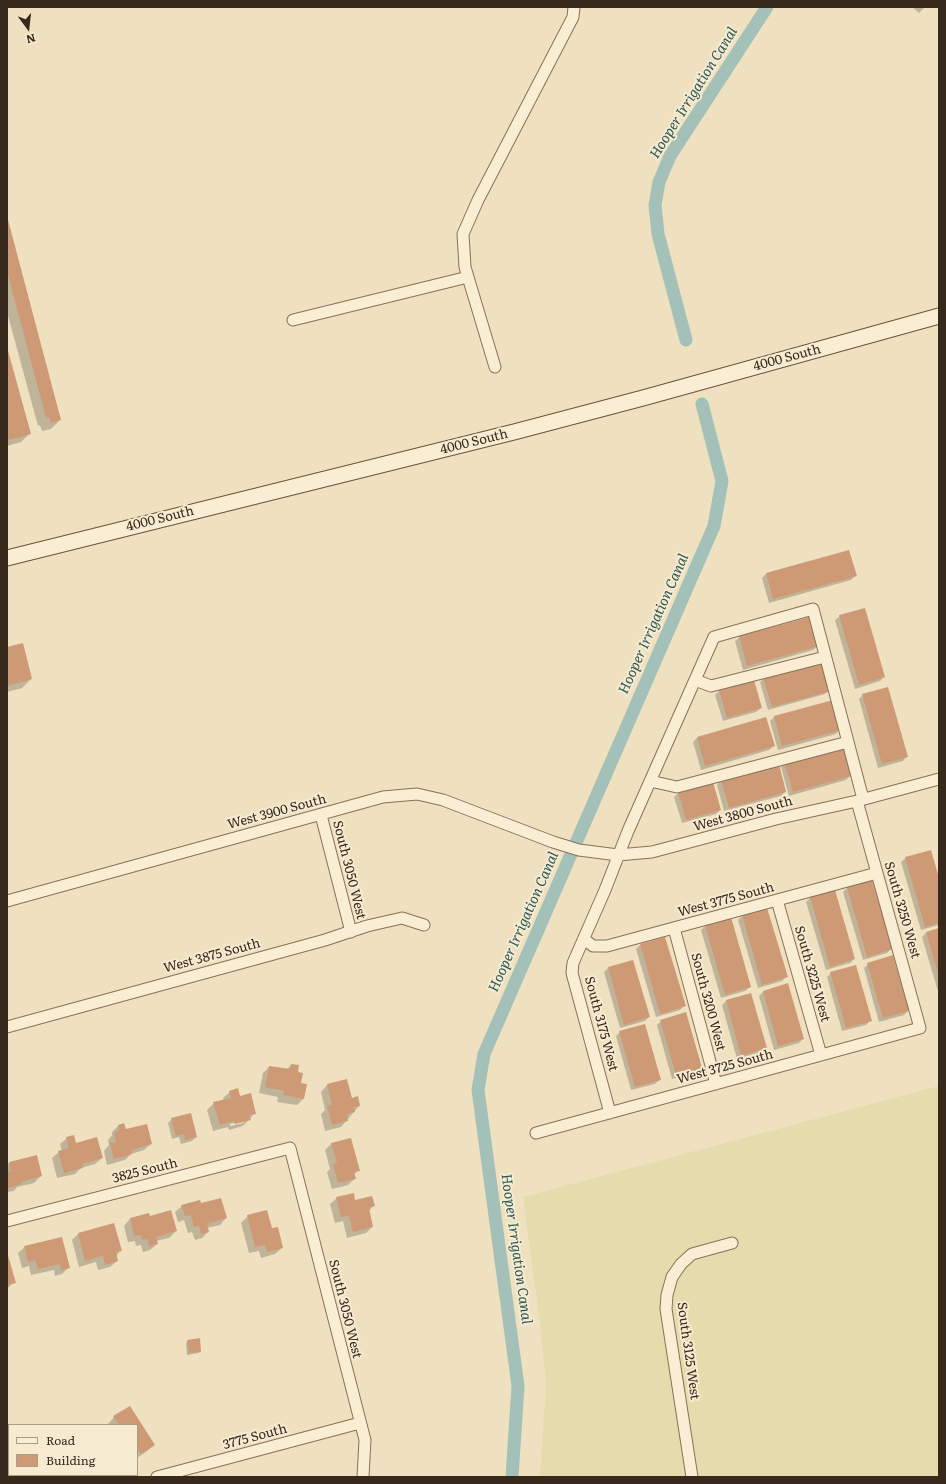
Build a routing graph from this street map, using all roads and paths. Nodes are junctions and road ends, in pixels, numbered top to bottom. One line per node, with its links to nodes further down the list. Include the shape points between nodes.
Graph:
1 (574, 7): 2 (street, via 573,17 463,234)
2 (468, 277): 4 (street); 5 (street)
3 (939, 316): 6 (main road, 4000 South, via 521,430)
4 (294, 320)
5 (495, 366)
6 (7, 558)
7 (825, 657): 8 (street, via 711,686); 8 (street, South 3250 West, via 813,609 714,637); 9 (street, South 3250 West)
8 (695, 680): 11 (street, South 3175 West)
9 (848, 742): 11 (street, via 677,787); 12 (street, South 3250 West)
10 (939, 779): 12 (street, West 3800 South)
11 (650, 781): 15 (street, South 3175 West)
12 (860, 800): 15 (street, West 3800 South, via 652,852); 16 (street, South 3250 West)
13 (321, 814): 14 (street, West 3900 South, via 383,797 417,794 443,800); 18 (street, West 3900 South); 21 (street, South 3050 West)
14 (552, 842): 15 (street, West 3800 South, via 579,850)
15 (618, 855): 22 (street, South 3175 West)
16 (877, 873): 17 (street, West 3775 South); 24 (street, South 3250 West)
17 (777, 900): 20 (street, West 3775 South); 25 (street, South 3225 West)
18 (7, 901)
19 (424, 925): 21 (street, West 3875 South, via 402,918)
20 (674, 928): 22 (street, West 3775 South, via 607,946 593,946); 26 (street, South 3200 West)
21 (350, 932): 23 (street, West 3875 South)
22 (584, 939): 27 (street, South 3175 West, via 573,963 572,973)
23 (7, 1027)
24 (920, 1028): 25 (street, West 3725 South)
25 (820, 1055): 26 (street, West 3725 South)
26 (716, 1084): 27 (street, West 3725 South)
27 (610, 1113): 28 (street, West 3725 South)
28 (536, 1133)
29 (290, 1148): 30 (street, 3825 South); 32 (street, South 3050 West)
30 (7, 1221)
31 (732, 1243): 35 (street, South 3125 West, via 692,1254 672,1277 667,1295 666,1309)
32 (360, 1424): 33 (street, 3775 South); 34 (street, South 3050 West, via 364,1440)
33 (157, 1477)
34 (363, 1477)
35 (692, 1477)

